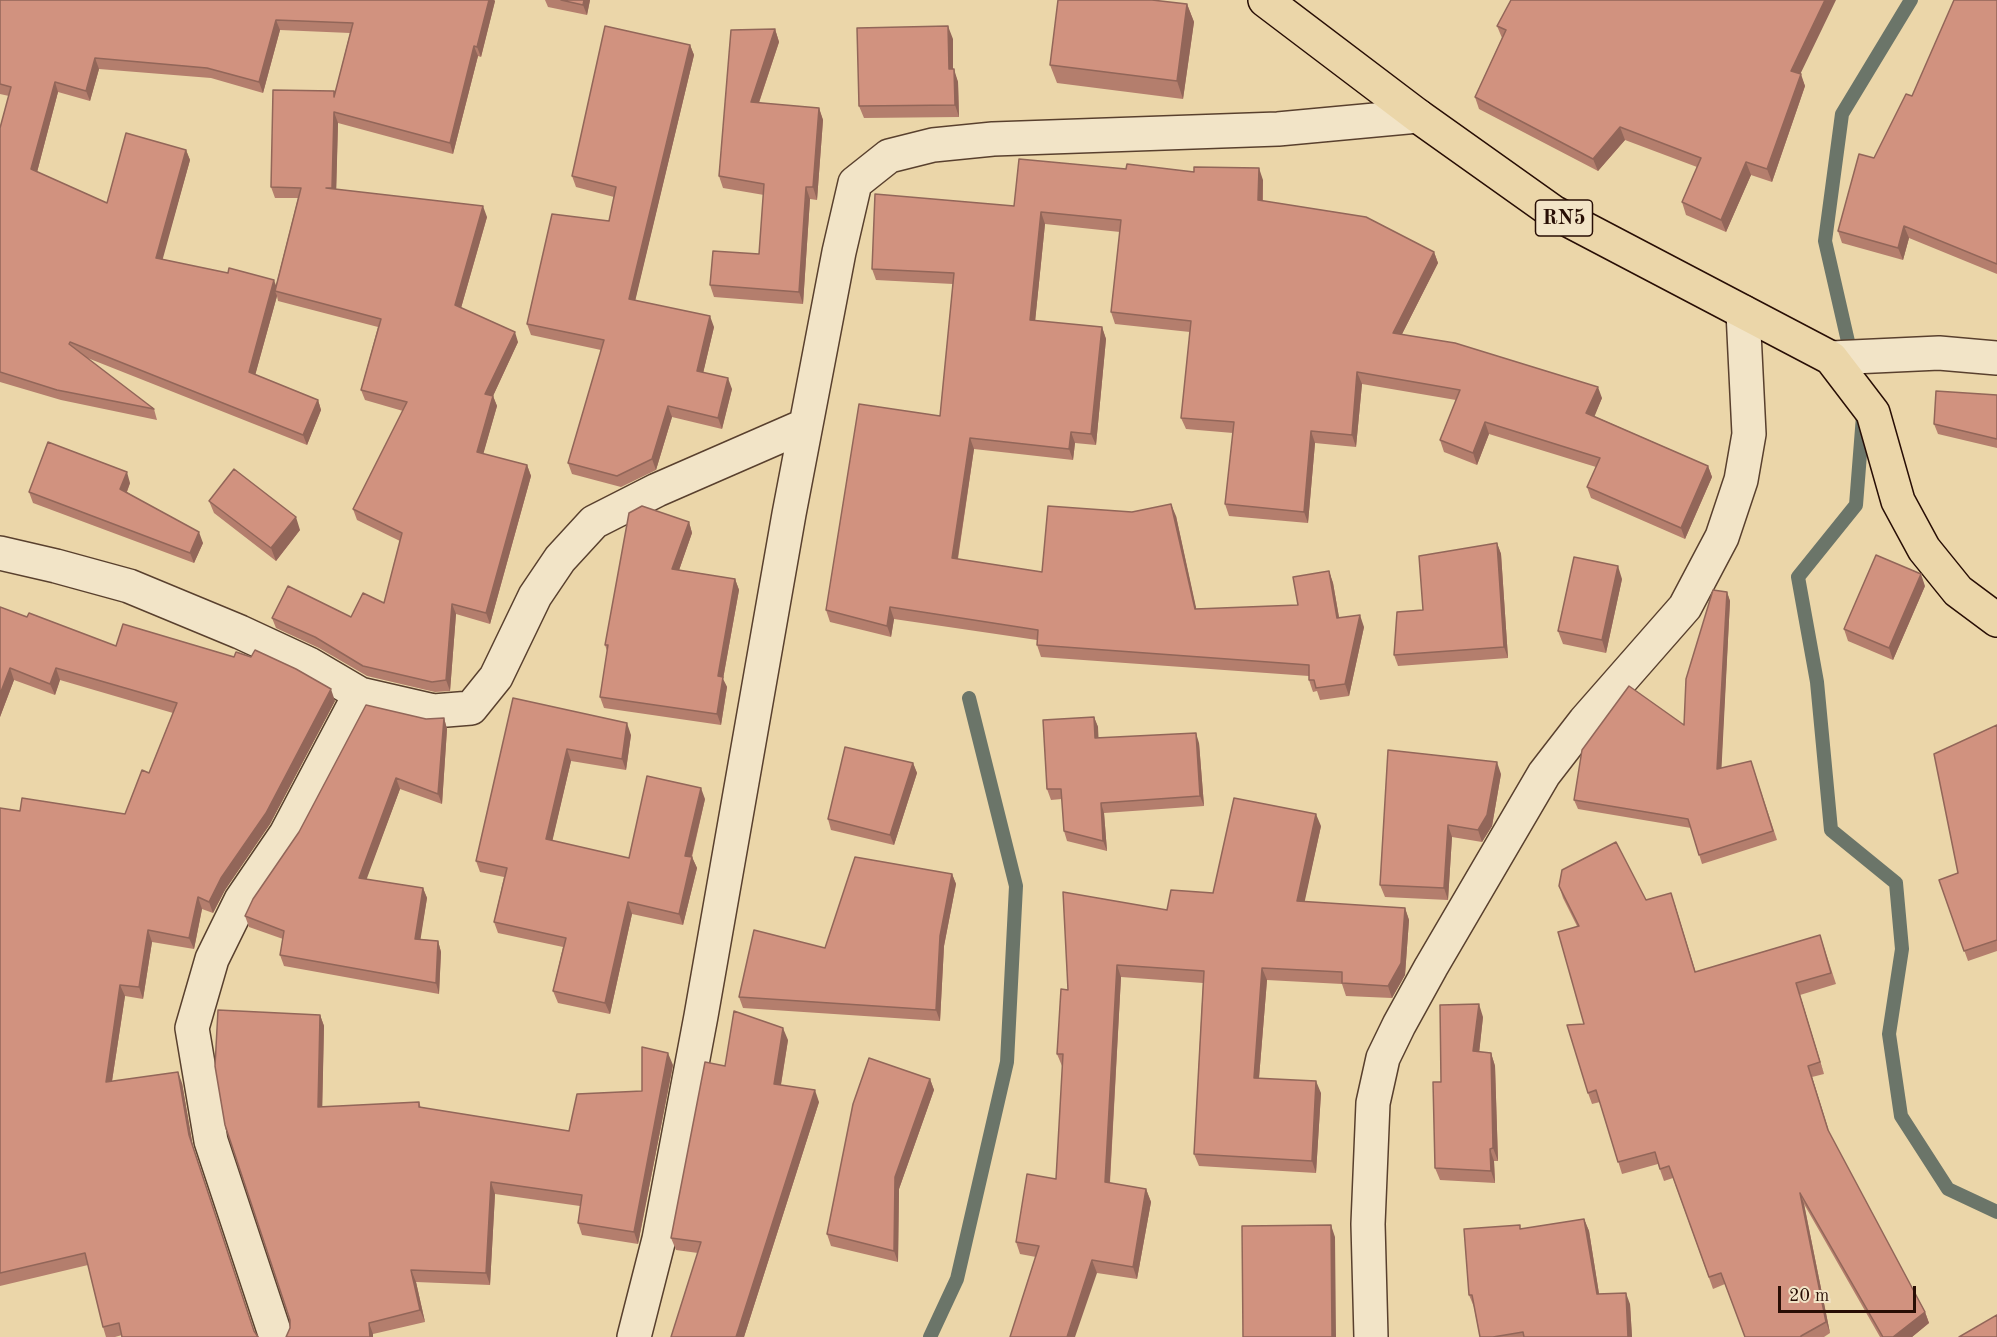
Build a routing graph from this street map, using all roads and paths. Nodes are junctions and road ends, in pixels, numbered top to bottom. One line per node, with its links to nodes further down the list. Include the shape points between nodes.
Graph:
1 (1265, 0): 2 (highway, RN5)
2 (1418, 116): 3 (highway, RN5, via 1553,212); 6 (street, via 1278,129 993,139 933,145 889,156 855,183)
3 (1743, 312): 4 (highway, RN5); 12 (street, via 1749,434 1741,480 1722,537 1685,607 1544,774 1431,967 1383,1058 1373,1103 1368,1202)
4 (1831, 358): 5 (street, via 1939,353); 8 (highway, RN5, via 1873,413 1898,501 1924,549 1958,591)
5 (1997, 358)
6 (806, 425): 9 (street, via 594,522 548,577 496,677 471,708 434,711); 11 (street, via 659,1239)
7 (0, 553): 9 (street, via 129,586 299,659)
8 (1997, 620)
9 (360, 694): 10 (street, via 286,834 242,900 212,959 192,1028 211,1141)
10 (276, 1337)
11 (634, 1337)
12 (1371, 1337)

